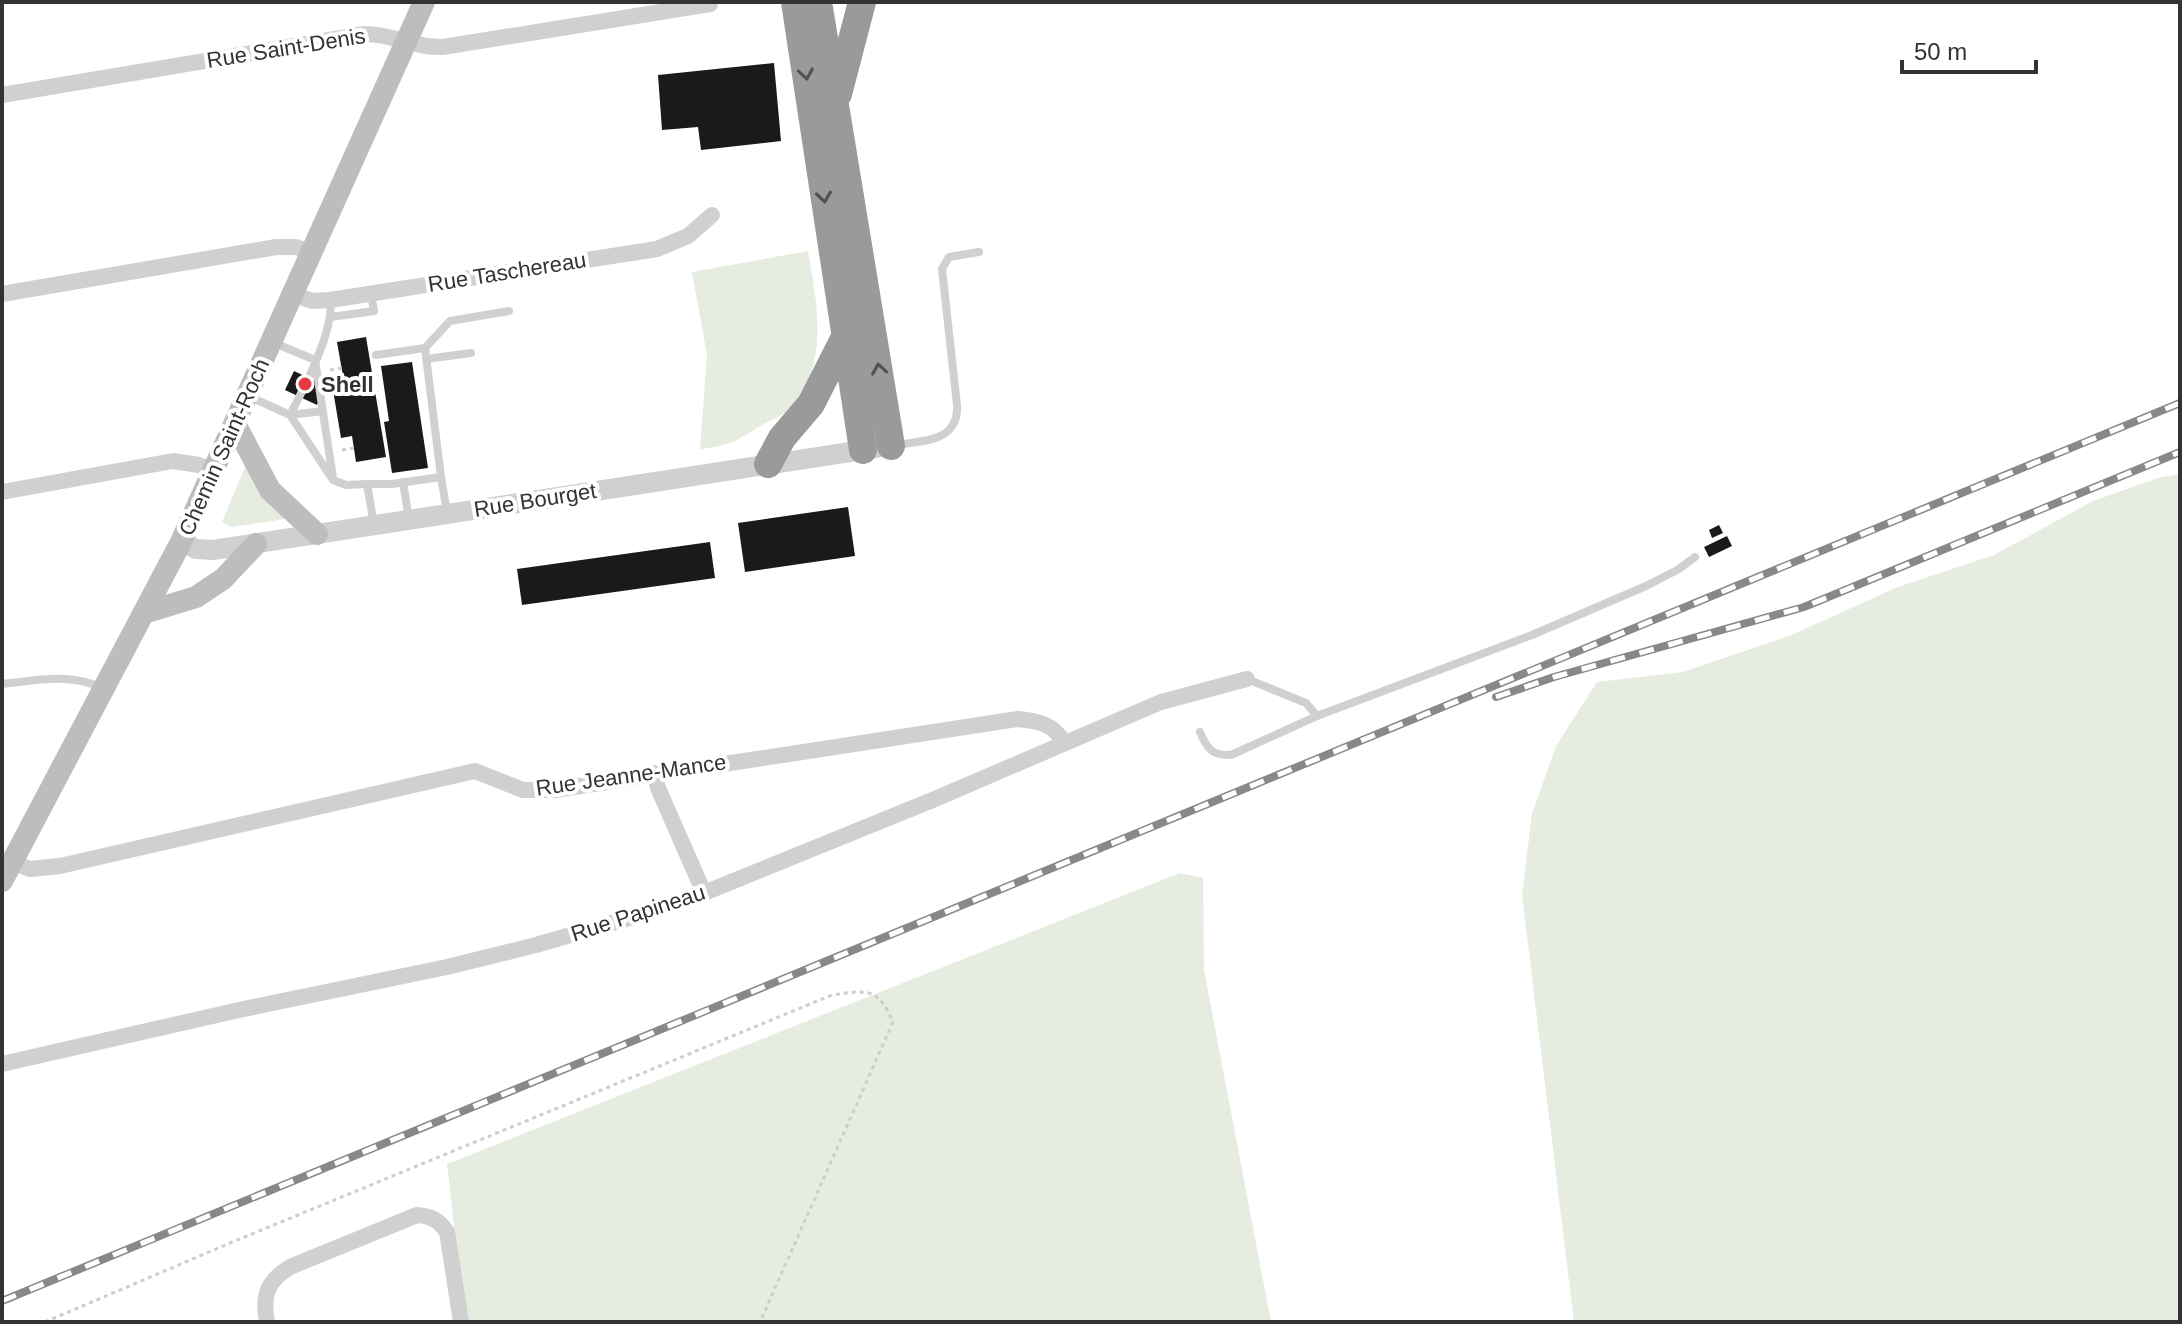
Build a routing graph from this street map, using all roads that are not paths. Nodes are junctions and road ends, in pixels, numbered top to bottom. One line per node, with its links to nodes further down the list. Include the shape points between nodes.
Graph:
1 (424, 2): 6 (main road, Chemin Saint-Roch)
2 (795, 2): 16 (highway, one-way to 16)
3 (818, 2): 8 (highway)
4 (862, 2): 8 (highway)
5 (710, 4): 6 (street, Rue Saint-Denis, via 443,47)
6 (406, 42): 7 (street, Rue Saint-Denis, via 365,34); 10 (main road, Chemin Saint-Roch)
7 (2, 95)
8 (836, 106): 27 (highway, one-way to 8)
9 (712, 215): 14 (street, Rue Taschereau, via 688,236 657,249 371,294)
10 (311, 252): 12 (street, via 276,247); 13 (main road, Chemin Saint-Roch)
11 (979, 252): 27 (lane, via 949,257 942,269 955,424 939,438)
12 (2, 294)
13 (292, 294): 14 (street, Rue Taschereau); 17 (main road, Chemin Saint-Roch)
14 (330, 309): 22 (lane)
15 (509, 311): 18 (lane, via 450,321)
16 (845, 337): 28 (highway); 29 (highway, via 811,404)
17 (271, 342): 22 (lane); 23 (main road, Chemin Saint-Roch)
18 (425, 348): 20 (lane); 21 (lane)
19 (471, 353): 21 (lane)
20 (376, 355)
21 (426, 359): 31 (lane)
22 (315, 360): 24 (lane); 25 (lane)
23 (247, 395): 25 (lane); 26 (main road, Chemin Saint-Roch)
24 (323, 411): 25 (lane); 32 (lane)
25 (290, 415): 32 (lane)
26 (235, 424): 30 (main road, Chemin Saint-Roch); 39 (main road, via 270,490)
27 (891, 446): 28 (street, Rue Bourget)
28 (863, 450): 29 (street, Rue Bourget)
29 (768, 464): 36 (street, Rue Bourget)
30 (213, 471): 35 (street, via 173,461); 40 (main road, Chemin Saint-Roch)
31 (441, 477): 33 (lane); 36 (lane)
32 (333, 480): 34 (lane)
33 (403, 482): 34 (lane); 37 (lane)
34 (367, 484): 38 (lane)
35 (2, 492)
36 (448, 514): 37 (street, Rue Bourget)
37 (409, 520): 38 (street, Rue Bourget)
38 (374, 525): 39 (street, Rue Bourget)
39 (317, 534): 41 (street, Rue Bourget)
40 (181, 542): 41 (street, Rue Bourget, via 208,550); 43 (main road, Chemin Saint-Roch)
41 (256, 544): 43 (main road, via 223,579 196,597)
42 (1695, 557): 47 (lane, via 1646,586 1532,635)
43 (144, 613): 46 (main road, Chemin Saint-Roch)
44 (1247, 679): 47 (lane, via 1306,703); 49 (street, Rue Papineau, via 1173,698)
45 (2, 684): 46 (lane, via 64,677)
46 (103, 688): 51 (main road, Chemin Saint-Roch)
47 (1317, 716): 48 (lane, via 1231,755 1212,752)
48 (1200, 732)
49 (1064, 742): 50 (street, Rue Jeanne-Mance, via 1045,723 1018,719); 52 (street, Rue Papineau)
50 (654, 773): 51 (street, Rue Jeanne-Mance, via 537,791 475,771 60,866); 52 (street)
51 (7, 871)
52 (704, 893): 53 (street, Rue Papineau, via 462,963)
53 (2, 1064)
54 (267, 1322): 55 (street, via 265,1296 278,1275 417,1215 440,1222 449,1243)
55 (461, 1322)

